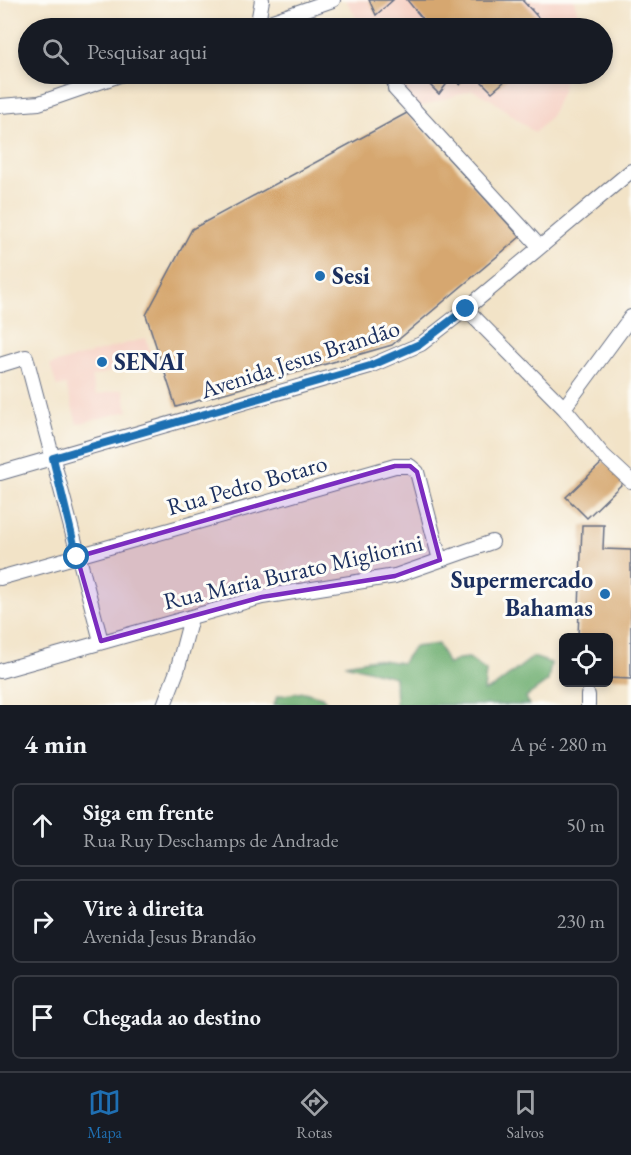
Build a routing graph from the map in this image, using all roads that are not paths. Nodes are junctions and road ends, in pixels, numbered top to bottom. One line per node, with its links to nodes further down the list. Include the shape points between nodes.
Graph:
1 (262, 0): 3 (street)
2 (333, 0): 4 (street)
3 (258, 18)
4 (283, 18)
5 (94, 84): 7 (street, via 39,103)
6 (395, 89): 9 (street)
7 (0, 106)
8 (631, 171): 9 (street, Avenida Jesus Brandão)
9 (540, 248): 10 (street, Avenida Jesus Brandão)
10 (466, 309): 13 (street); 14 (street, Avenida Jesus Brandão, via 420,344 370,366)
11 (631, 317): 13 (street)
12 (0, 365): 14 (street, via 26,357)
13 (564, 408): 16 (street)
14 (53, 458): 15 (street, Avenida Jesus Brandão); 18 (street)
15 (0, 473)
16 (631, 482)
17 (492, 542): 19 (street, Rua Maria Burato Migliorini)
18 (77, 557): 19 (street, Rua Pedro Botaro, via 395,465 410,466 417,472); 20 (street, Rua Pedro Botaro); 22 (street)
19 (440, 560): 21 (street, Rua Maria Burato Migliorini, via 395,576 262,597)
20 (0, 578)
21 (191, 618): 22 (street, Rua Maria Burato Migliorini); 24 (street)
22 (100, 641): 23 (street, Rua Maria Burato Migliorini)
23 (0, 671)
24 (164, 705)

